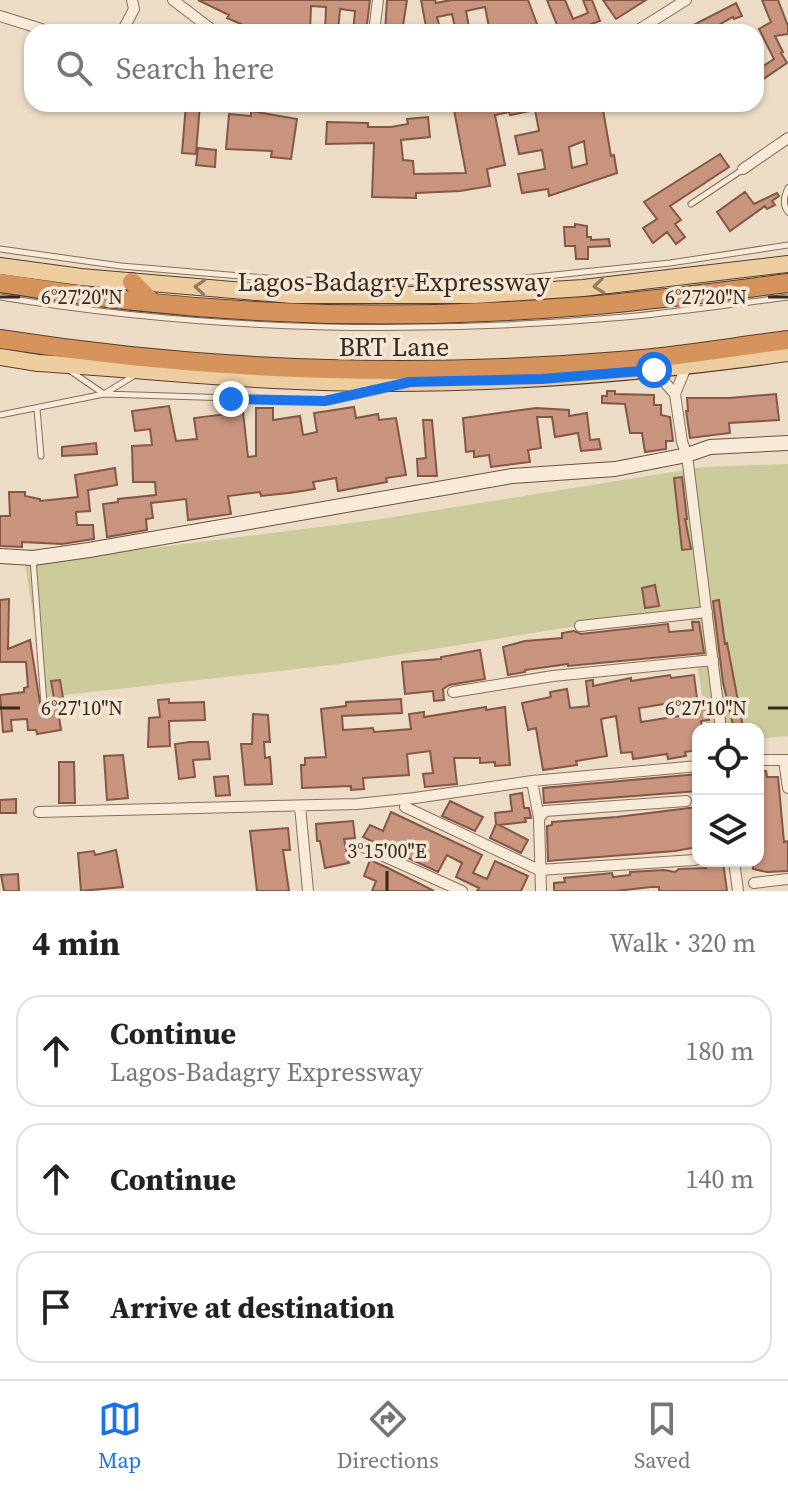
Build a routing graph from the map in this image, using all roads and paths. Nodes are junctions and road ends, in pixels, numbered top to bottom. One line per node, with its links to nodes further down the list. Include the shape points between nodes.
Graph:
1 (173, 0): 8 (street)
2 (378, 0): 9 (street)
3 (686, 0): 10 (street)
4 (135, 3): 7 (street)
5 (0, 16): 6 (street)
6 (26, 24)
7 (126, 24)
8 (204, 24)
9 (375, 24)
10 (648, 24)
11 (788, 138): 12 (street)
12 (743, 169): 14 (lane)
13 (788, 188): 15 (lane)
14 (691, 204)
15 (788, 212)
16 (788, 245): 17 (lane, via 478,283 290,280 121,266)
17 (0, 249)
18 (788, 264): 20 (main road, Lagos-Badagry Expressway, one-way to 20, via 475,295 292,295)
19 (0, 266): 20 (main road, Lagos-Badagry Expressway)
20 (132, 282): 25 (highway)
21 (0, 283): 25 (highway, Lagos-Badagry Expressway)
22 (788, 283): 25 (highway, Lagos-Badagry Expressway, via 473,313 296,313)
23 (0, 297): 24 (lane, BRT Lane, via 144,316 390,327 626,317)
24 (788, 297)
25 (153, 303)
26 (0, 338): 27 (highway, via 215,364 386,369 620,361)
27 (788, 338)
28 (788, 353): 32 (main road)
29 (0, 357): 30 (main road)
30 (38, 363): 31 (main road); 34 (main road)
31 (61, 364): 35 (main road); 38 (lane)
32 (686, 367): 33 (main road); 39 (street)
33 (654, 370): 37 (main road); 39 (street)
34 (0, 371)
35 (143, 371): 36 (main road); 38 (lane)
36 (232, 377): 37 (main road); 40 (lane)
37 (410, 382): 40 (lane, via 325,401)
38 (104, 394): 40 (lane); 41 (lane)
39 (675, 394): 45 (street)
40 (231, 399)
41 (37, 409): 42 (lane); 46 (lane)
42 (0, 415)
43 (788, 443): 45 (main road, via 710,447)
44 (788, 451): 45 (main road)
45 (687, 455): 48 (main road, via 615,469 512,476); 49 (street)
46 (41, 456)
47 (0, 556): 48 (main road)
48 (33, 558): 53 (lane)
49 (707, 612): 50 (street); 51 (street)
50 (580, 626)
51 (713, 660): 52 (street); 54 (street)
52 (453, 692)
53 (44, 704)
54 (720, 723)
55 (764, 760): 56 (street)
56 (786, 760): 59 (street)
57 (692, 767): 58 (street)
58 (532, 781): 61 (street, via 415,798); 64 (street)
59 (788, 788)
60 (686, 801): 64 (street, via 545,811)
61 (300, 806): 63 (street); 71 (street)
62 (405, 807): 68 (street)
63 (39, 812)
64 (539, 818): 68 (street)
65 (361, 846): 72 (street)
66 (692, 860): 68 (street)
67 (735, 867): 74 (street)
68 (539, 870): 73 (street)
69 (788, 879): 70 (street)
70 (754, 883)
71 (308, 891)
72 (462, 891)
73 (541, 891)
74 (738, 891)

